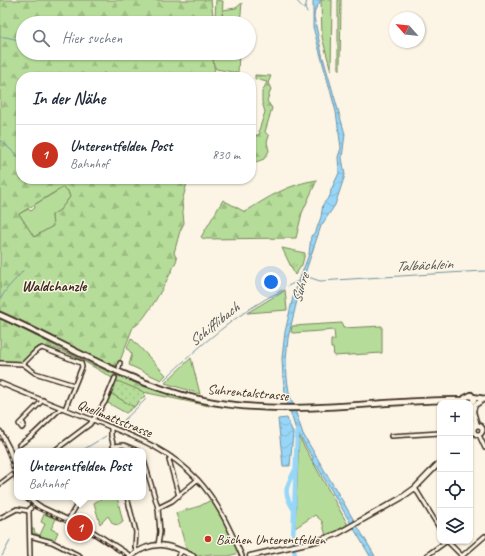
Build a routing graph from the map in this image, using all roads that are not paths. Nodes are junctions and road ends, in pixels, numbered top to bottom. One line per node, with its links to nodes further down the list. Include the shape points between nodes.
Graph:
1 (0, 315): 14 (main road, Suhrentalstrasse, via 111,369 164,390 216,402 281,407)
2 (0, 363): 4 (street)
3 (120, 363): 5 (street)
4 (23, 364): 8 (street, via 35,373); 8 (street, via 42,348 76,360 82,367)
5 (119, 368)
6 (115, 378): 18 (street, via 105,402)
7 (0, 383): 10 (street, Quellmattstrasse)
8 (74, 385): 16 (street)
9 (485, 399): 13 (main road); 17 (street, via 475,405)
10 (43, 400): 15 (street, Quellmattstrasse); 21 (street)
11 (466, 400): 12 (main road, Suhrentalstrasse, via 468,395)
12 (471, 400)
13 (473, 402)
14 (437, 403)
15 (61, 408): 16 (street, Quellmattstrasse); 30 (street)
16 (65, 409): 18 (street, Quellmattstrasse)
17 (473, 411): 19 (street)
18 (93, 420): 23 (street, Quellmattstrasse); 32 (street)
19 (475, 420): 22 (street); 24 (street)
20 (473, 421): 22 (street)
21 (22, 422)
22 (476, 426): 24 (street); 27 (street)
23 (111, 427): 31 (street); 35 (street, Quellmattstrasse, via 133,435)
24 (484, 428): 27 (street)
25 (0, 432): 36 (street)
26 (437, 433): 28 (street)
27 (474, 434): 29 (street)
28 (391, 436)
29 (483, 442): 34 (street)
30 (20, 445)
31 (113, 446): 33 (street, via 124,445)
32 (58, 448)
33 (131, 448)
34 (485, 448)
35 (171, 457): 40 (street, Quellmattstrasse); 43 (street, via 169,460)
36 (14, 465)
37 (437, 465): 42 (street)
38 (146, 466): 48 (street)
39 (12, 475): 41 (street)
40 (197, 480): 43 (street); 66 (street, Quellmattstrasse, via 219,509)
41 (0, 484)
42 (415, 488): 52 (street); 67 (street, via 349,527 320,540)
43 (179, 496): 48 (street)
44 (30, 500): 47 (street)
45 (128, 500): 59 (street, via 136,532)
46 (78, 501): 51 (street)
47 (33, 503): 49 (street); 51 (street)
48 (158, 508): 57 (street)
49 (29, 511): 50 (street, via 17,509); 53 (street)
50 (0, 518)
51 (68, 520): 63 (street)
52 (437, 524)
53 (30, 536): 61 (street); 62 (street, via 52,542)
54 (485, 536): 70 (street)
55 (443, 544): 68 (street)
56 (450, 544): 60 (street)
57 (158, 545): 58 (street); 59 (street)
58 (182, 550): 64 (street); 65 (street)
59 (137, 552): 63 (street)
60 (458, 552): 69 (street); 70 (street)
61 (30, 556)
62 (79, 556)
63 (131, 556)
64 (178, 556)
65 (193, 556)
66 (242, 556)
67 (250, 556)
68 (426, 556)
69 (454, 556)
70 (462, 556)

